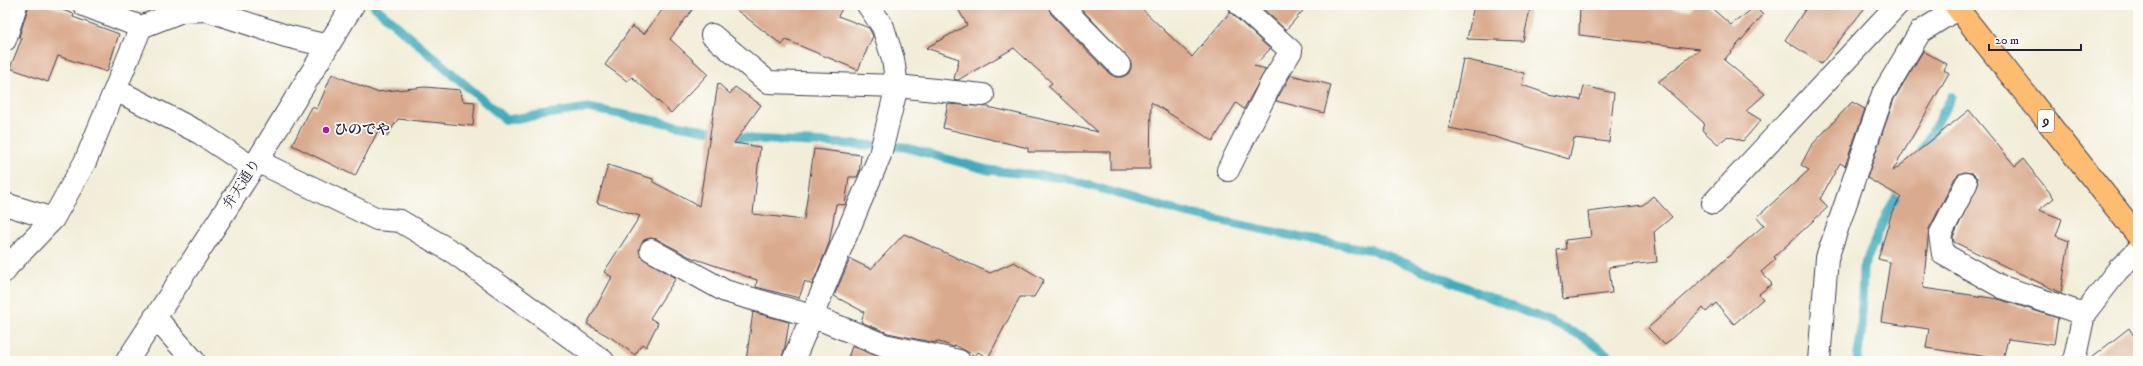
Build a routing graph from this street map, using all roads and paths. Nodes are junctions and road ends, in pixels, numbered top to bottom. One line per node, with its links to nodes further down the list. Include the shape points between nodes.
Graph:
1 (16, 5): 11 (street)
2 (84, 5): 9 (street)
3 (352, 5): 12 (street, 弁天通り)
4 (868, 5): 14 (street, via 883,27 893,59)
5 (1060, 5): 13 (street)
6 (1240, 5): 18 (street, via 1291,50)
7 (1897, 5): 20 (street)
8 (1958, 6): 23 (main road, 9); 35 (street, via 1920,32 1883,94 1826,258)
9 (141, 27): 12 (street, via 182,11 207,10 286,36); 15 (street)
10 (712, 35): 14 (street, via 768,82)
11 (5, 40)
12 (328, 46): 17 (street, 弁天通り)
13 (1119, 65)
14 (897, 86): 16 (street); 28 (street, via 883,145)
15 (116, 90): 17 (street, via 200,133); 22 (street, via 85,162)
16 (983, 95)
17 (255, 165): 29 (street, 弁天通り); 32 (street, via 377,219 400,222 456,254)
18 (1228, 170)
19 (1966, 184): 27 (street, via 1940,235 1943,254 2002,287)
20 (1713, 203)
21 (5, 204): 22 (street)
22 (53, 219): 26 (street, via 6,267)
23 (2138, 236)
24 (651, 250): 28 (street, via 725,291)
25 (2138, 250): 27 (street, via 2118,270)
26 (5, 272)
27 (2084, 314): 36 (street)
28 (812, 316): 33 (street); 34 (street, via 884,345)
29 (155, 317): 30 (street, 弁天通り); 31 (street)
30 (127, 361)
31 (194, 361)
32 (603, 361)
33 (793, 361)
34 (959, 361)
35 (1819, 361)
36 (2074, 361)

